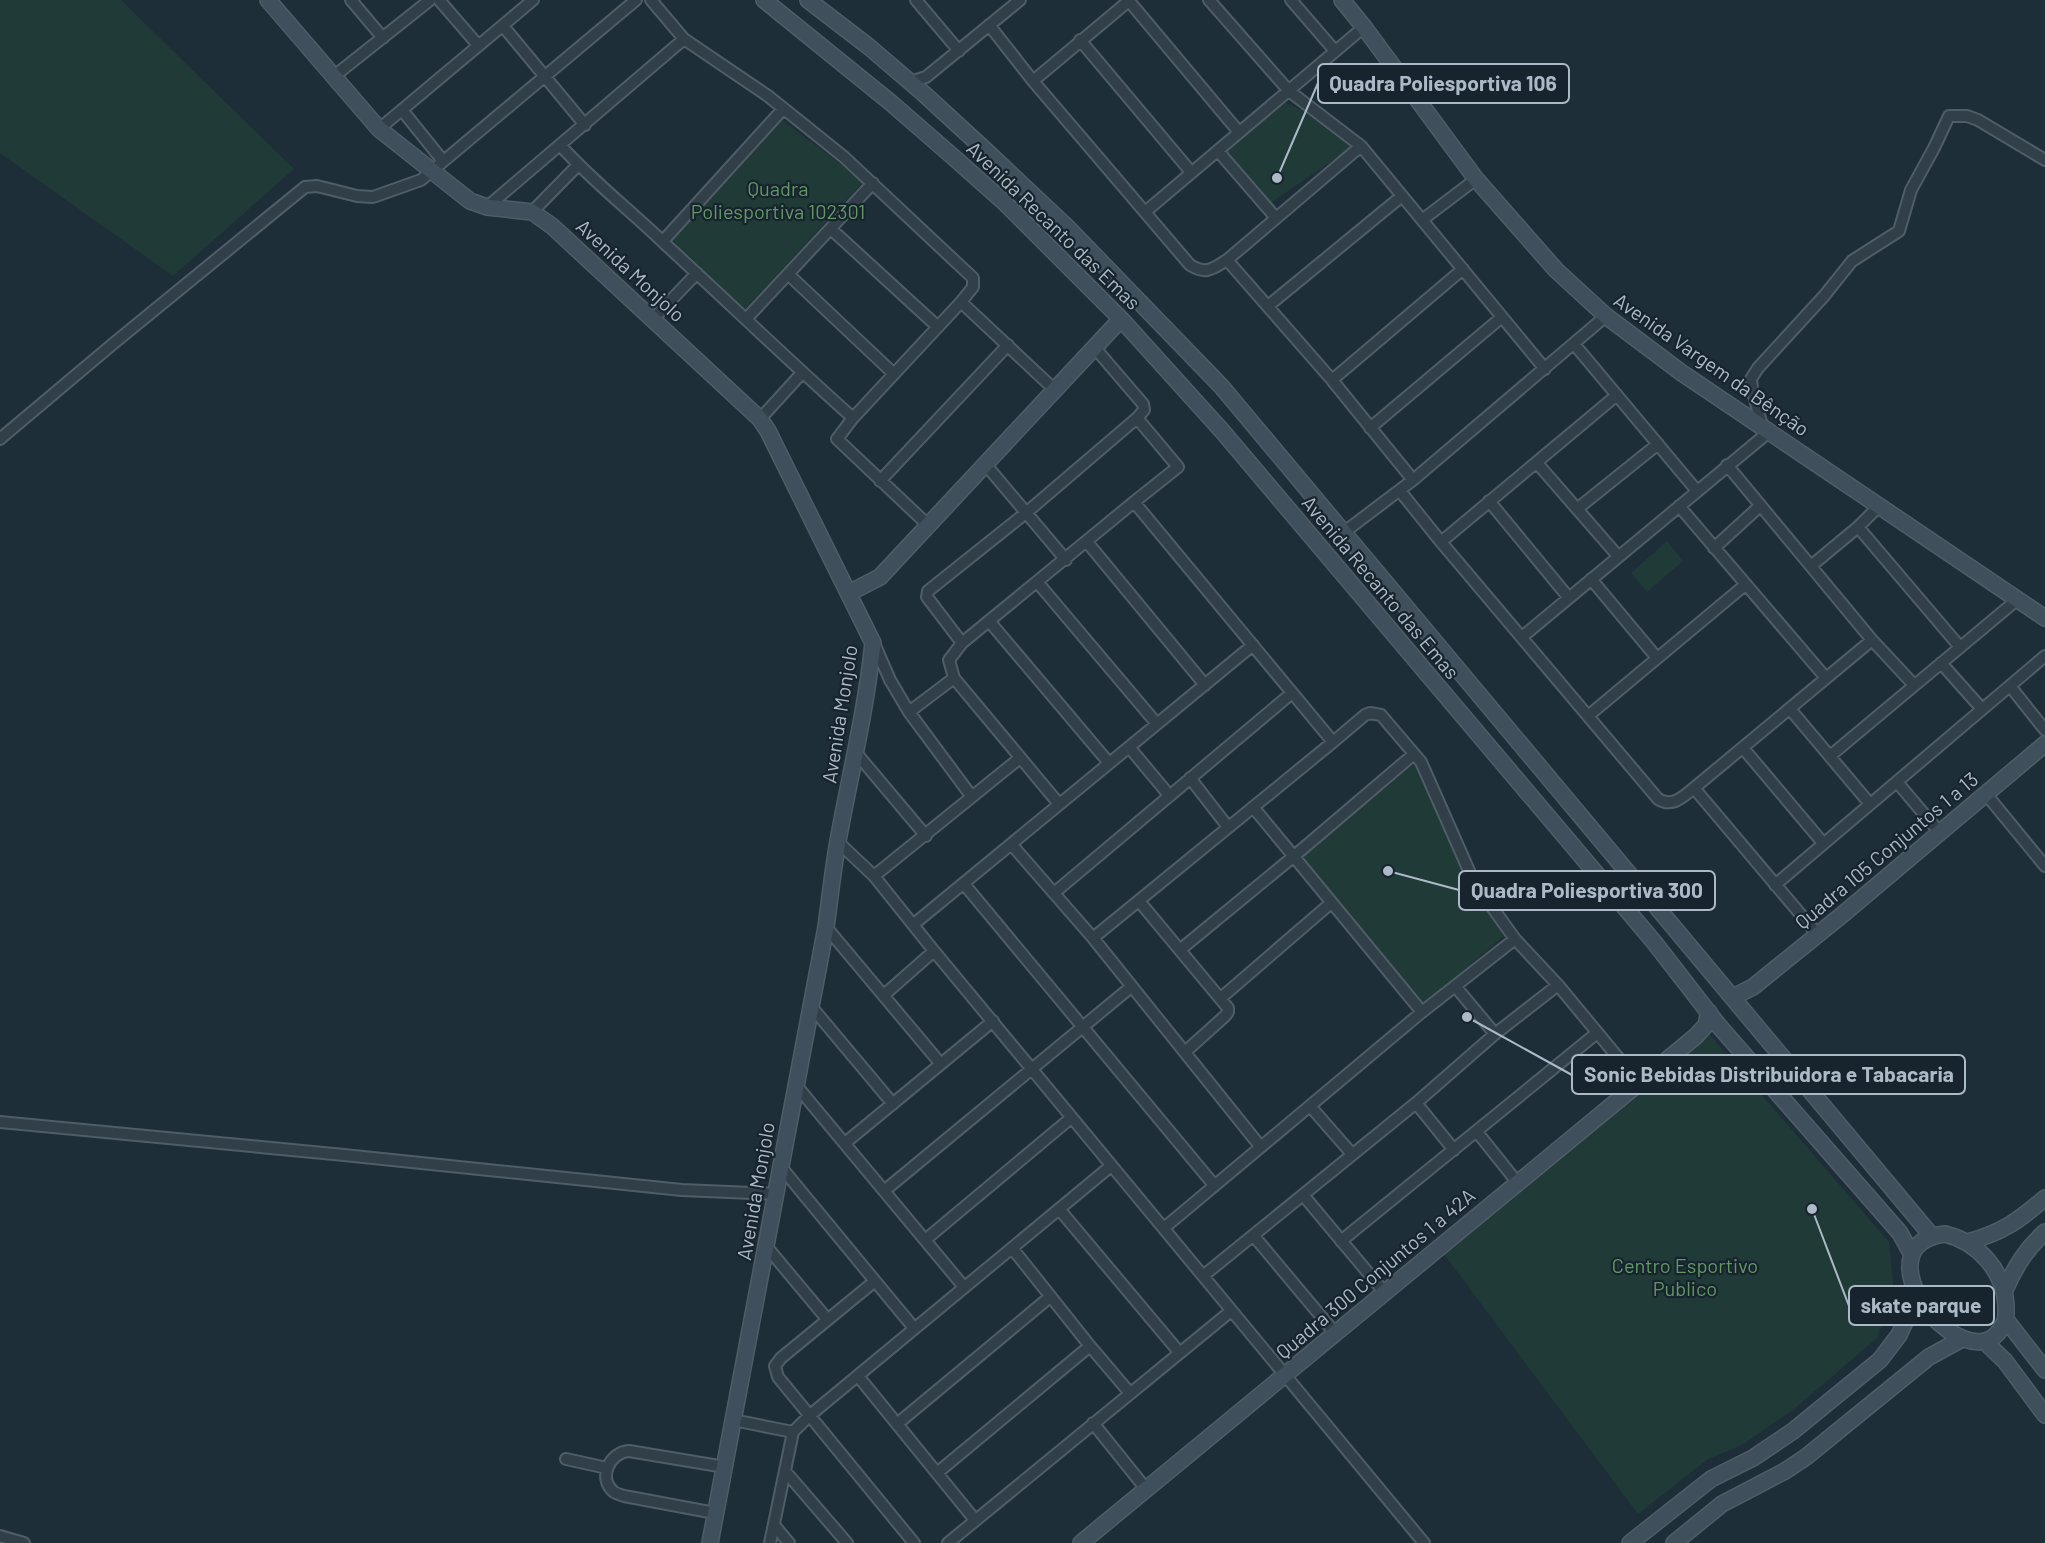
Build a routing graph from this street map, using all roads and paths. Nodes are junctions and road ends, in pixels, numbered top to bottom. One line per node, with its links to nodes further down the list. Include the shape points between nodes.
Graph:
1 (268, 0): 25 (main road)
2 (351, 0): 19 (street)
3 (430, 0): 19 (street)
4 (439, 0): 22 (street)
5 (532, 0): 16 (street)
6 (636, 0): 26 (street)
7 (651, 0): 20 (street)
8 (766, 0): 39 (main road, Avenida Recanto das Emas)
9 (808, 0): 28 (main road, Avenida Recanto das Emas, via 910,82)
10 (1020, 0): 17 (street)
11 (1129, 0): 21 (street); 34 (street)
12 (1209, 0): 29 (street)
13 (1291, 0): 24 (street)
14 (1342, 0): 18 (main road, Avenida Vargem da Bênção)
15 (918, 1): 23 (street)
16 (503, 26): 22 (street); 26 (street)
17 (989, 26): 23 (street); 27 (street)
18 (1364, 27): 24 (street); 44 (main road, Avenida Vargem da Bênção)
19 (383, 38): 25 (street)
20 (684, 39): 30 (street); 32 (street)
21 (1080, 40): 27 (street); 43 (street)
22 (478, 45): 31 (street)
23 (959, 51): 28 (street)
24 (1335, 51): 29 (street)
25 (333, 77): 33 (main road)
26 (545, 77): 32 (street); 42 (street)
27 (1034, 81): 51 (street)
28 (925, 85): 35 (main road, Avenida Recanto das Emas)
29 (1289, 91): 34 (street); 37 (street)
30 (783, 109): 46 (street); 55 (street)
31 (402, 110): 33 (street); 42 (street)
32 (585, 125): 36 (street)
33 (379, 129): 42 (main road)
34 (1238, 131): 38 (street)
35 (966, 133): 39 (main road, via 963,151); 45 (main road, Avenida Recanto das Emas)
36 (560, 146): 41 (street); 49 (street)
37 (1361, 146): 48 (street); 52 (street)
38 (1218, 151): 43 (street); 52 (street)
39 (951, 155): 47 (main road, Avenida Recanto das Emas)
40 (2045, 160): 82 (street, via 1978,120 1950,116 1911,190 1899,231 1852,261 1751,379)
41 (578, 165): 50 (street); 55 (street)
42 (438, 166): 49 (main road, via 464,197); 84 (street, via 416,183 373,197 305,187)
43 (1191, 172): 51 (street)
44 (1476, 179): 53 (street); 62 (main road, Avenida Vargem da Bênção, via 1556,270)
45 (1018, 182): 47 (main road, via 1005,184); 77 (main road, Avenida Recanto das Emas, via 1067,227)
46 (873, 183): 54 (street); 60 (street, via 973,278 974,287)
47 (996, 196): 66 (main road, Avenida Recanto das Emas)
48 (1402, 196): 53 (street); 61 (street)
49 (487, 207): 50 (main road)
50 (532, 212): 64 (main road, Avenida Monjolo)
51 (1145, 212): 56 (street, via 1198,270 1213,269)
52 (1276, 218): 56 (street)
53 (1422, 220): 57 (street)
54 (831, 229): 59 (street); 67 (street)
55 (663, 241): 58 (street)
56 (1227, 260): 61 (street)
57 (1463, 269): 63 (street); 74 (street)
58 (697, 273): 64 (street); 65 (street)
59 (789, 275): 65 (street); 73 (street)
60 (961, 302): 67 (street); 69 (street)
61 (1268, 306): 74 (street)
62 (1606, 316): 68 (street); 82 (main road, Avenida Vargem da Bênção)
63 (1502, 317): 71 (street); 81 (street)
64 (653, 319): 80 (main road, Avenida Monjolo)
65 (746, 319): 72 (street)
66 (1121, 319): 70 (main road); 83 (main road, Avenida Recanto das Emas)
67 (938, 327): 73 (street)
68 (1574, 344): 71 (street); 76 (street)
69 (1008, 345): 75 (street); 92 (street)
70 (1095, 348): 75 (main road); 79 (street, via 1143,405 1144,410)
71 (1545, 369): 91 (street)
72 (802, 373): 78 (street); 80 (street)
73 (894, 374): 78 (street)
74 (1332, 380): 81 (street)
75 (1056, 391): 88 (main road)
76 (1617, 395): 85 (street); 87 (street)
77 (1248, 417): 83 (main road, via 1249,428 1240,437); 86 (main road, Avenida Recanto das Emas)
78 (853, 418): 92 (street, via 837,439)
79 (1137, 418): 96 (street, via 1178,467); 101 (street)
80 (760, 419): 114 (main road, Avenida Monjolo)
81 (1370, 428): 91 (street)
82 (1766, 429): 90 (street); 99 (main road, Avenida Vargem da Bênção)
83 (1223, 432): 89 (main road, Avenida Recanto das Emas)
84 (0, 439)
85 (1658, 444): 94 (street); 100 (street)
86 (1270, 447): 89 (main road, via 1262,443 1249,450); 104 (main road, Avenida Recanto das Emas)
87 (1537, 463): 95 (street); 100 (street)
88 (986, 465): 101 (street); 102 (main road)
89 (1250, 465): 180 (main road, Avenida Recanto das Emas)
90 (1727, 465): 94 (street); 98 (street)
91 (1413, 480): 93 (street)
92 (880, 481): 102 (street)
93 (1400, 491): 104 (street); 106 (street)
94 (1697, 491): 97 (street)
95 (1489, 501): 106 (street); 115 (street)
96 (1134, 502): 105 (street); 123 (street)
97 (1679, 506): 107 (street); 108 (street)
98 (1760, 506): 107 (street); 110 (street)
99 (1878, 506): 103 (street); 116 (main road, Avenida Vargem da Bênção)
100 (1577, 509): 108 (street)
101 (1027, 512): 109 (street); 122 (street, via 927,593)
102 (929, 526): 114 (main road, via 880,577)
103 (1858, 526): 110 (street); 124 (street)
104 (1343, 533): 176 (main road, Avenida Recanto das Emas)
105 (1087, 542): 109 (street); 133 (street)
106 (1441, 542): 119 (street)
107 (1714, 548): 113 (street)
108 (1618, 556): 111 (street)
109 (1066, 560): 112 (street)
110 (1811, 566): 120 (street)
111 (1591, 579): 115 (street); 126 (street)
112 (1038, 583): 118 (street); 140 (street)
113 (1745, 585): 126 (street); 129 (street)
114 (849, 593): 121 (main road, Avenida Monjolo)
115 (1569, 598): 119 (street)
116 (2018, 599): 117 (main road, Avenida Vargem da Bênção); 124 (street)
117 (2045, 618)
118 (989, 621): 122 (street); 150 (street)
119 (1522, 637): 139 (street)
120 (1872, 640): 129 (street); 132 (street)
121 (873, 643): 130 (street); 131 (main road, Avenida Monjolo)
122 (962, 643): 128 (street, via 949,660)
123 (1253, 645): 133 (street); 135 (street)
124 (1960, 647): 127 (street)
125 (2045, 656): 134 (street)
126 (1657, 658): 139 (street)
127 (1941, 663): 132 (street); 137 (street)
128 (954, 678): 138 (street); 149 (street)
129 (1826, 678): 136 (street)
130 (890, 680): 131 (street); 138 (street)
131 (869, 681): 146 (main road, Avenida Monjolo)
132 (1914, 685): 148 (street)
133 (1205, 686): 140 (street)
134 (2010, 686): 137 (street); 141 (street)
135 (1292, 693): 142 (street); 151 (street)
136 (1791, 709): 145 (street); 148 (street)
137 (1982, 709): 152 (street)
138 (909, 712): 156 (street)
139 (1588, 716): 153 (street, via 1658,799 1674,802)
140 (1157, 724): 144 (street)
141 (2045, 730)
142 (1333, 742): 147 (street, via 1365,715 1378,713); 159 (street)
143 (2045, 744): 154 (main road, Quadra 105 Conjuntos 1 a 13)
144 (1129, 747): 150 (street); 155 (street)
145 (1743, 748): 153 (street); 164 (street)
146 (856, 754): 162 (street); 163 (main road, Avenida Monjolo)
147 (1414, 754): 166 (street); 179 (street, via 1474,882)
148 (1830, 756): 158 (street)
149 (1020, 758): 156 (street); 157 (street)
150 (1109, 763): 157 (street)
151 (1190, 778): 155 (street); 160 (street)
152 (1897, 782): 158 (street); 161 (street)
153 (1694, 788): 170 (street)
154 (1986, 794): 161 (main road, Quadra 105 Conjuntos 1 a 13); 167 (street)
155 (1169, 795): 171 (street)
156 (972, 797): 162 (street)
157 (1059, 804): 165 (street)
158 (1870, 804): 164 (street)
159 (1253, 807): 160 (street); 166 (street)
160 (1228, 827): 172 (street)
161 (1940, 833): 177 (main road, Quadra 105 Conjuntos 1 a 13)
162 (926, 836): 168 (street)
163 (838, 842): 168 (street); 175 (main road, Avenida Monjolo)
164 (1824, 843): 170 (street)
165 (1012, 845): 169 (street); 171 (street)
166 (1293, 857): 173 (street); 181 (street)
167 (2045, 866)
168 (874, 876): 174 (street)
169 (964, 884): 174 (street); 198 (street)
170 (1775, 885): 177 (street)
171 (1054, 893): 178 (street)
172 (1139, 901): 178 (street); 181 (street)
173 (1331, 903): 191 (street); 194 (street)
174 (914, 924): 183 (street)
175 (826, 927): 190 (street); 193 (main road, Avenida Monjolo)
176 (1675, 927): 180 (main road, via 1671,938); 182 (main road, Avenida Recanto das Emas)
177 (1818, 935): 192 (main road, Quadra 105 Conjuntos 1 a 13)
178 (1093, 938): 188 (street)
179 (1515, 939): 186 (street); 187 (street)
180 (1654, 942): 185 (main road, Avenida Recanto das Emas)
181 (1181, 949): 191 (street)
182 (1693, 950): 184 (main road, Avenida Recanto das Emas); 185 (main road, via 1678,947 1671,955)
183 (934, 951): 190 (street); 196 (street)
184 (1706, 965): 189 (main road); 192 (main road, Avenida Recanto das Emas)
185 (1671, 966): 189 (main road, Avenida Recanto das Emas)
186 (1558, 985): 199 (street); 200 (street)
187 (1455, 986): 194 (street); 200 (street)
188 (1131, 987): 198 (street); 202 (street)
189 (1690, 989): 195 (main road, Avenida Recanto das Emas)
190 (884, 995): 203 (street)
191 (1222, 998): 202 (street, via 1228,1012)
192 (1737, 1001): 229 (main road, Avenida Recanto das Emas)
193 (810, 1005): 206 (main road, Avenida Monjolo); 208 (street)
194 (1422, 1012): 209 (street)
195 (1709, 1012): 197 (main road, Avenida Recanto das Emas); 201 (main road, Quadra 300 Conjuntos 1 a 42A, via 1706,1024)
196 (993, 1021): 203 (street); 204 (street)
197 (1719, 1026): 201 (main road, Quadra 300 Conjuntos 1 a 42A); 235 (main road, Avenida Recanto das Emas, via 1900,1233)
198 (1083, 1028): 204 (street); 220 (street)
199 (1597, 1033): 205 (street); 212 (street)
200 (1495, 1035): 207 (street)
201 (1696, 1036): 205 (main road, Quadra 300 Conjuntos 1 a 42A)
202 (1185, 1052): 214 (street)
203 (940, 1063): 208 (street)
204 (1032, 1070): 210 (street); 221 (street)
205 (1639, 1083): 219 (main road, Quadra 300 Conjuntos 1 a 42A)
206 (795, 1084): 213 (street); 218 (main road, Avenida Monjolo)
207 (1416, 1103): 215 (street); 216 (street)
208 (893, 1104): 213 (street)
209 (1310, 1106): 214 (street); 216 (street)
210 (1071, 1118): 217 (street); 230 (street)
211 (0, 1122): 222 (street, via 682,1190)
212 (1477, 1132): 215 (street); 219 (street)
213 (845, 1143): 221 (street)
214 (1260, 1146): 220 (street)
215 (1454, 1150): 231 (street)
216 (1352, 1154): 223 (street)
217 (1111, 1166): 225 (street); 226 (street)
218 (781, 1167): 222 (main road, Avenida Monjolo); 237 (street)
219 (1517, 1182): 241 (main road, Quadra 300 Conjuntos 1 a 42A)
220 (1214, 1185): 226 (street)
221 (884, 1191): 230 (street)
222 (777, 1194): 233 (main road, Avenida Monjolo)
223 (1303, 1195): 228 (street); 231 (street)
224 (2045, 1197): 232 (main road, via 2010,1226)
225 (1059, 1209): 234 (street); 251 (street)
226 (1164, 1228): 236 (street)
227 (2045, 1232): 239 (main road, via 2016,1264)
228 (1253, 1235): 236 (street); 247 (street)
229 (1931, 1235): 232 (main road, via 1945,1233); 235 (main road)
230 (925, 1239): 238 (street)
231 (1341, 1241): 241 (street)
232 (1968, 1242): 239 (main road, via 1990,1262)
233 (766, 1246): 244 (street); 258 (main road, Avenida Monjolo)
234 (1012, 1248): 238 (street); 242 (street)
235 (1911, 1253): 240 (main road)
236 (1203, 1276): 243 (street)
237 (875, 1281): 244 (street); 246 (street)
238 (964, 1287): 246 (street)
239 (2005, 1290): 245 (main road)
240 (1915, 1291): 248 (main road, via 1936,1321); 281 (main road, via 1899,1335 1880,1360 1792,1431 1753,1458 1712,1479)
241 (1384, 1293): 247 (main road, Quadra 300 Conjuntos 1 a 42A)
242 (1050, 1297): 250 (street); 260 (street)
243 (1231, 1311): 251 (street); 253 (street)
244 (827, 1319): 257 (street, via 775,1366 778,1377)
245 (2007, 1321): 249 (main road, via 1997,1335); 252 (main road)
246 (914, 1328): 254 (street)
247 (1335, 1333): 253 (main road, Quadra 300 Conjuntos 1 a 42A)
248 (1962, 1339): 249 (main road); 282 (main road, via 1929,1358 1806,1456 1722,1504)
249 (1984, 1341): 256 (main road, via 2005,1360)
250 (1090, 1346): 255 (street); 266 (street)
251 (1179, 1352): 255 (street)
252 (2045, 1370)
253 (1285, 1375): 267 (main road, Quadra 300 Conjuntos 1 a 42A); 280 (street)
254 (858, 1376): 257 (street); 260 (street)
255 (1129, 1392): 259 (street)
256 (2045, 1415)
257 (809, 1416): 261 (street); 277 (street)
258 (733, 1420): 261 (street); 263 (main road, Avenida Monjolo)
259 (1093, 1423): 267 (street); 269 (street)
260 (897, 1424): 266 (street)
261 (793, 1432): 265 (street)
262 (566, 1459): 264 (street)
263 (725, 1467): 264 (street, via 629,1450 613,1456); 268 (main road, Avenida Monjolo)
264 (607, 1468): 268 (street, via 614,1492)
265 (785, 1471): 270 (street); 276 (street)
266 (936, 1473): 269 (street)
267 (1146, 1489): 279 (main road, Quadra 300 Conjuntos 1 a 42A)
268 (715, 1513): 273 (main road, Avenida Monjolo)
269 (975, 1520): 278 (street)
270 (774, 1525): 274 (street); 275 (street)
271 (0, 1536): 272 (street)
272 (24, 1543)
273 (710, 1543)
274 (770, 1543)
275 (789, 1543)
276 (847, 1543)
277 (914, 1543)
278 (948, 1543)
279 (1081, 1543)
280 (1424, 1543)
281 (1630, 1543)
282 (1674, 1543)

